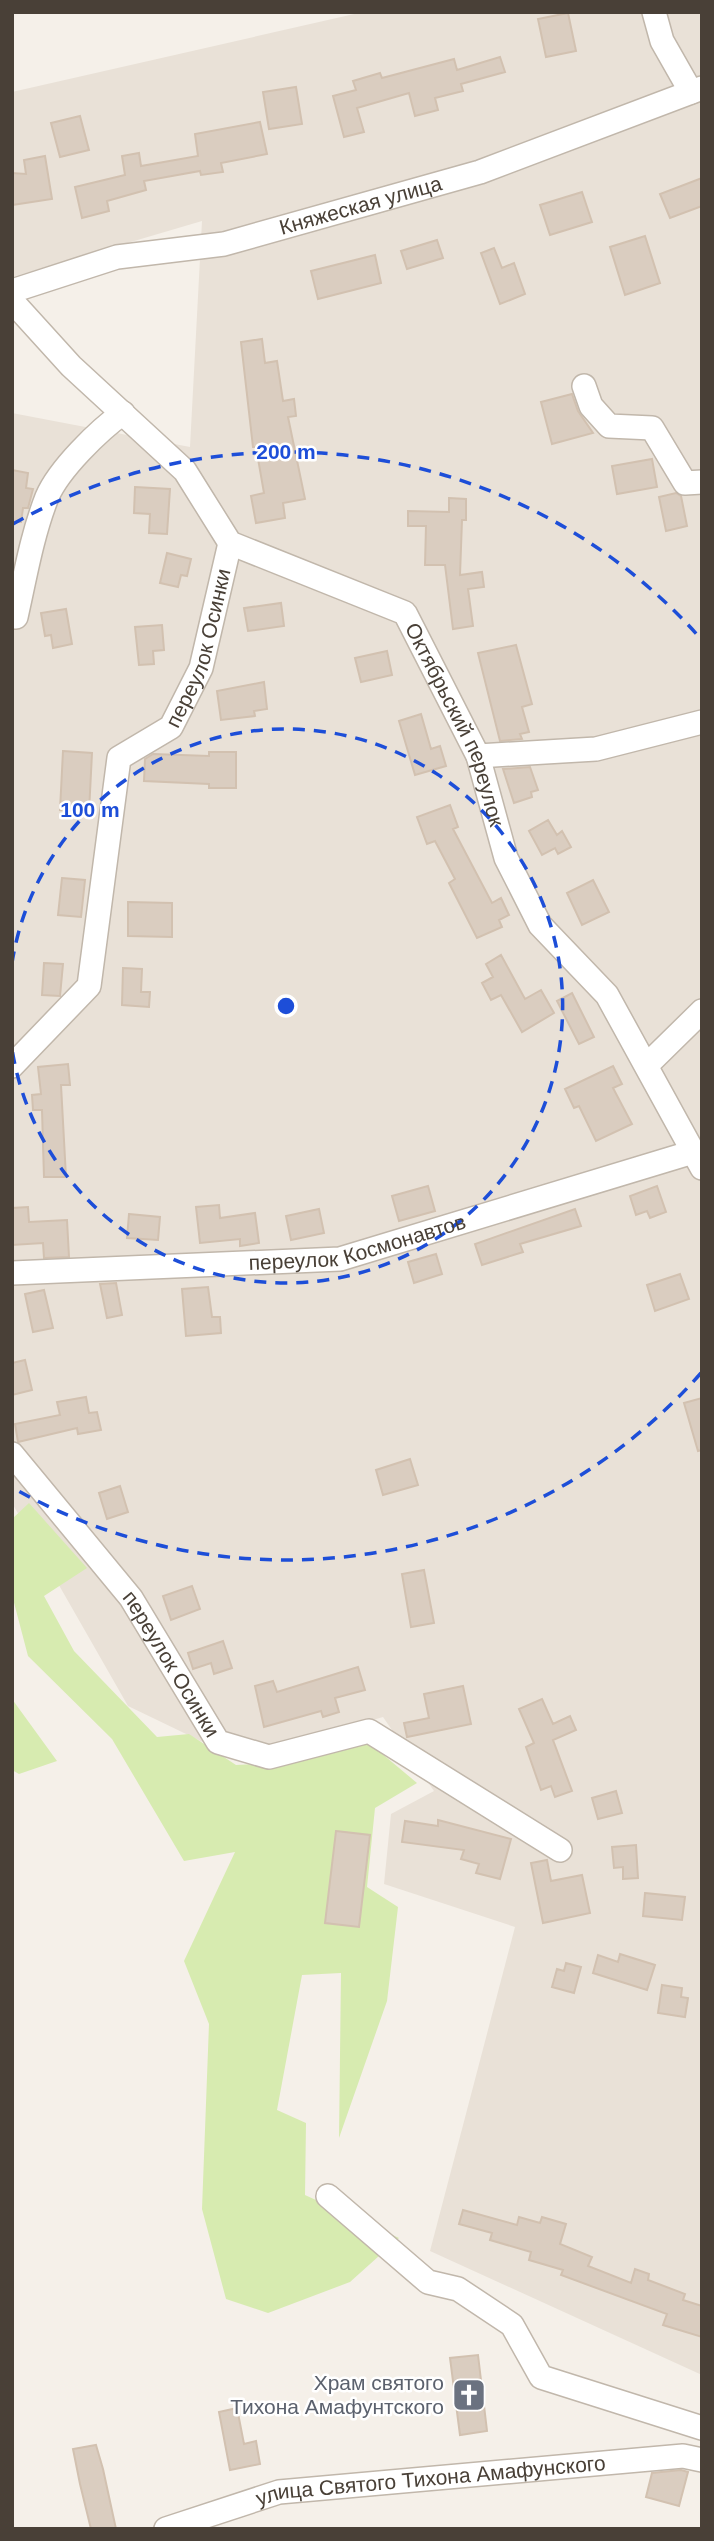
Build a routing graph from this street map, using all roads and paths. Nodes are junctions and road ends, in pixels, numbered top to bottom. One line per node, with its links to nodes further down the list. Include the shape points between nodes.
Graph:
1 (653, 12): 2 (street, via 663,41)
2 (696, 90): 3 (street, Княжеская улица, via 480,172 224,244 117,257)
3 (12, 291)
4 (12, 301): 6 (street, via 71,366)
5 (584, 386): 7 (street, via 591,406 609,426 652,428 685,483)
6 (123, 413): 8 (street, via 186,471); 9 (street, via 96,432 48,494)
7 (702, 482)
8 (230, 543): 11 (street, Октябрьский переулок, via 405,613); 14 (street, переулок Осинки, via 201,668 171,727 119,758 89,986)
9 (16, 617)
10 (702, 722): 11 (street, via 596,750)
11 (478, 757): 13 (street, Октябрьский переулок, via 506,858 540,925 607,995)
12 (702, 1010): 13 (street)
13 (647, 1065): 15 (street, Октябрьский переулок)
14 (12, 1066)
15 (697, 1160): 16 (street, переулок Космонавтов, via 340,1259)
16 (12, 1273)
17 (12, 1454): 18 (street, переулок Осинки, via 131,1598 218,1742 269,1757 369,1731)
18 (560, 1850)
19 (328, 2196): 20 (street, via 428,2282 458,2288 512,2325 541,2377)
20 (702, 2428)
21 (702, 2460): 22 (street, улица Святого Тихона Амафунского, via 683,2456 279,2492)
22 (166, 2529)

